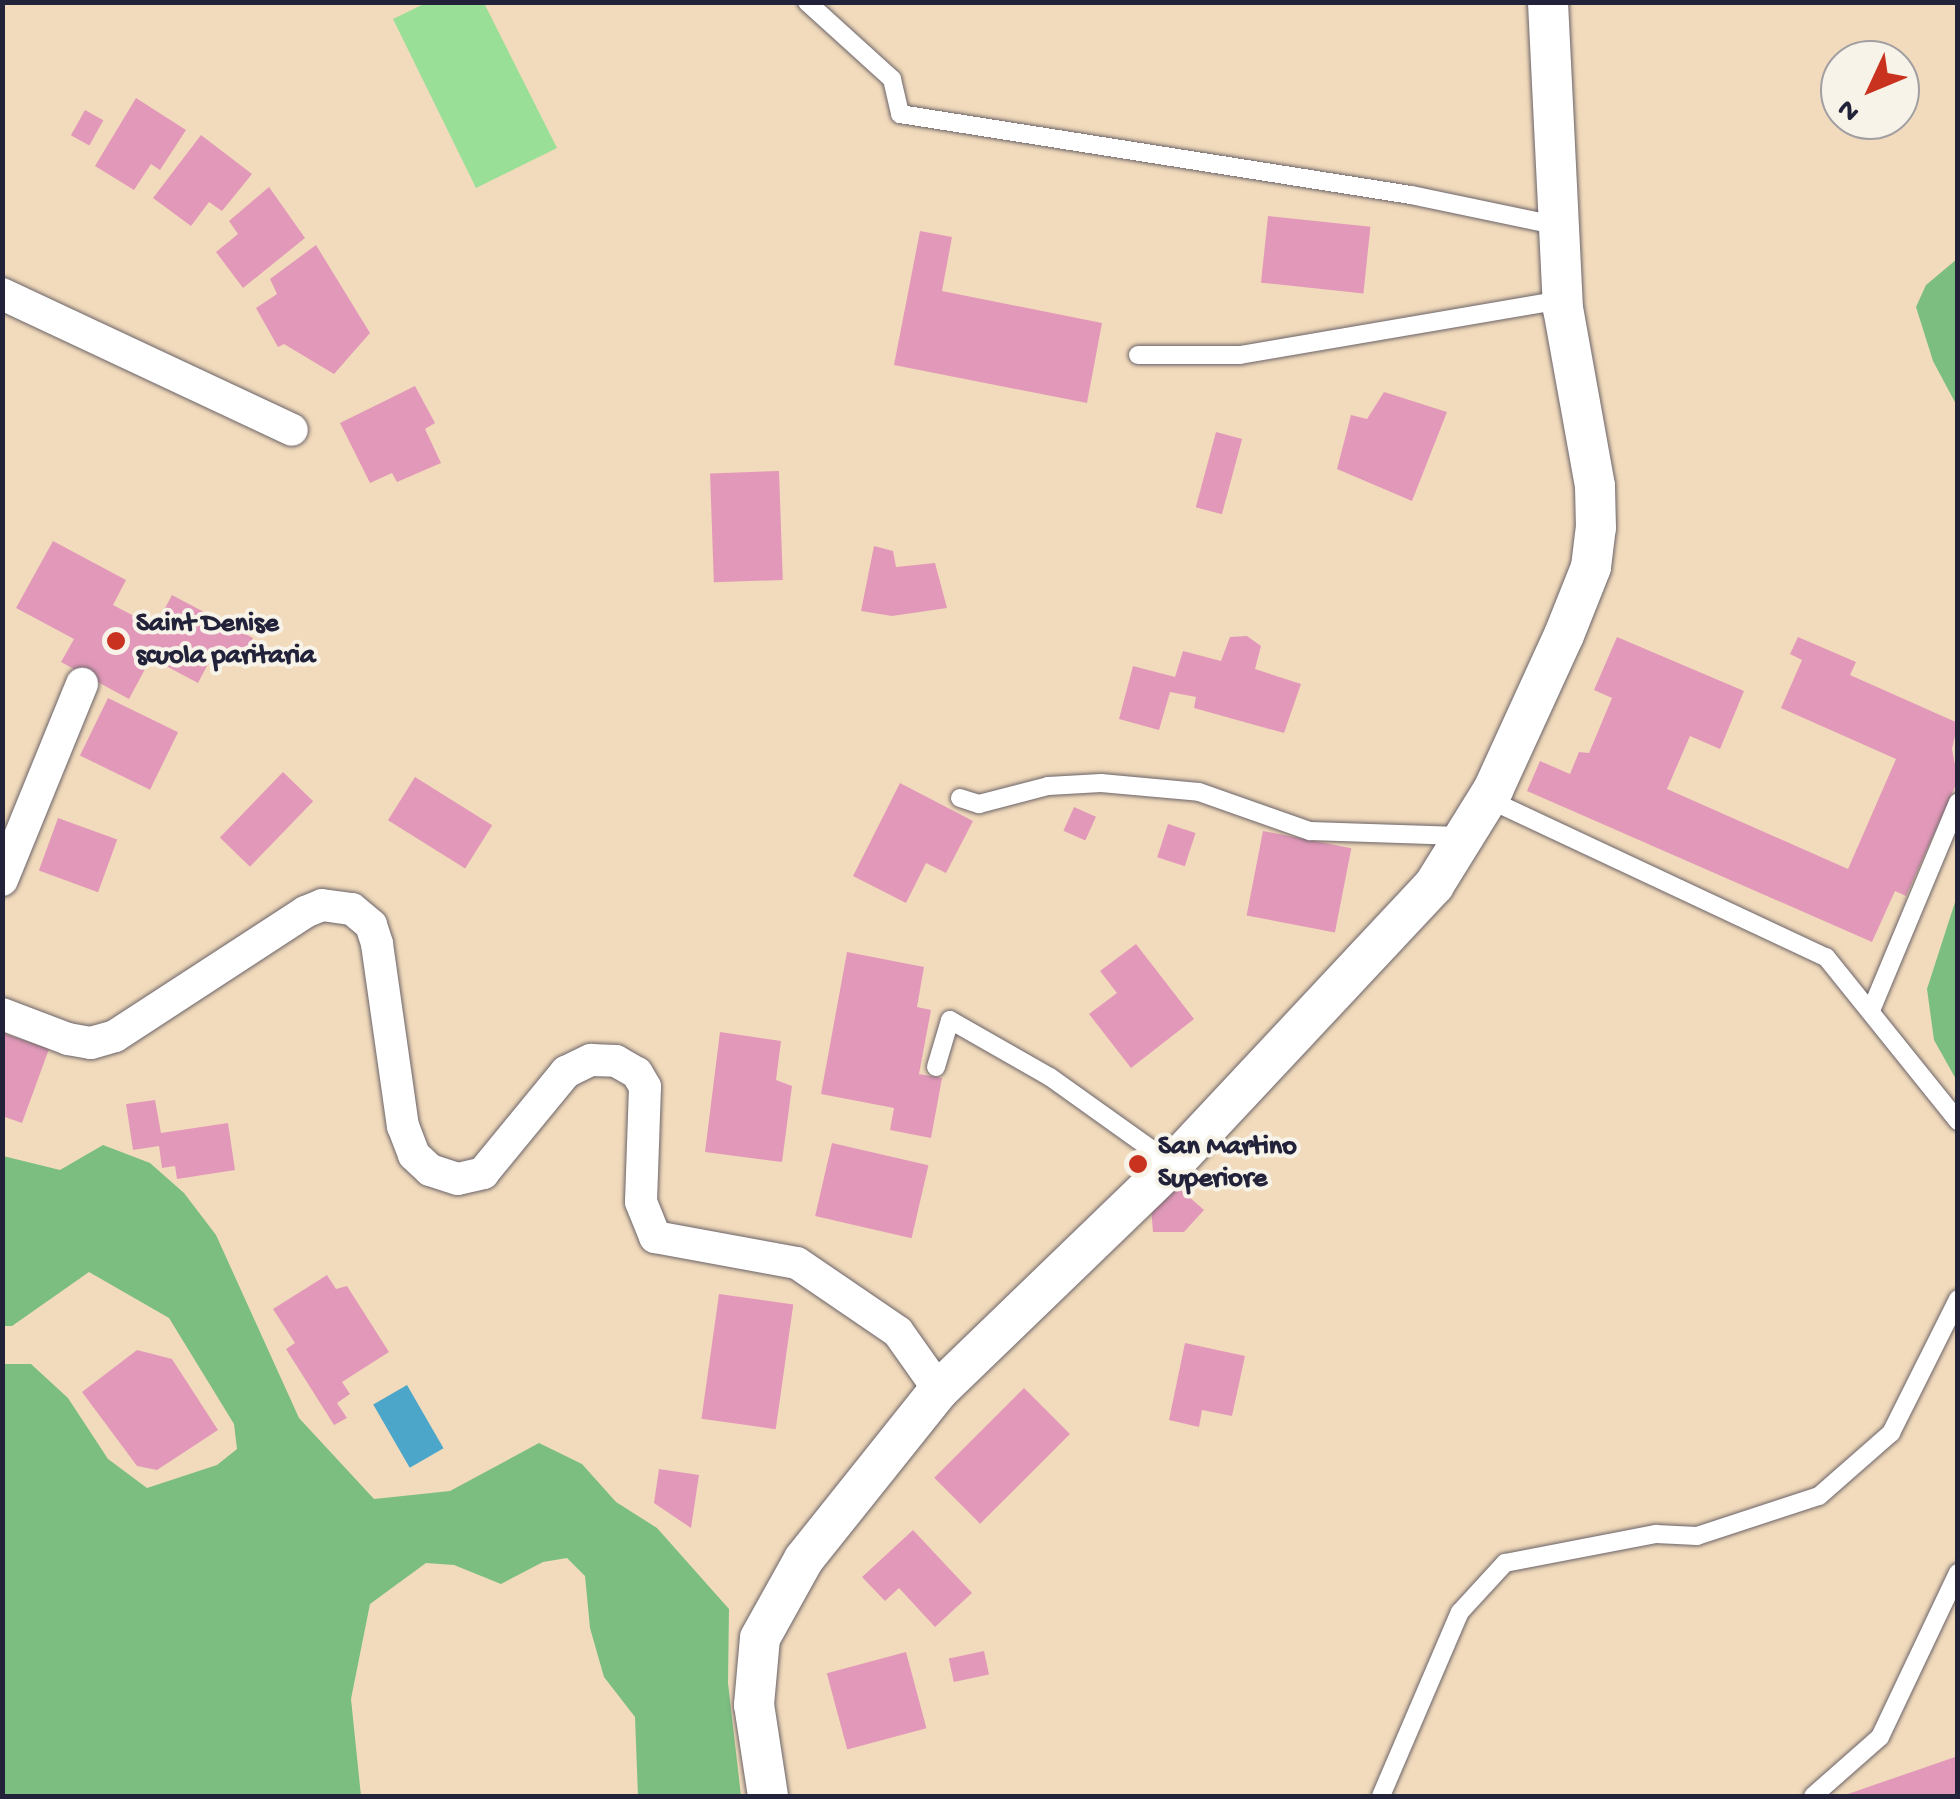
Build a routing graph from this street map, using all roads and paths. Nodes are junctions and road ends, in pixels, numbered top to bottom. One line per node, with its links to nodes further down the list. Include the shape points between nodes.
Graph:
1 (807, 2): 3 (lane, via 892,79 900,114 1412,195)
2 (1548, 2): 3 (street)
3 (1555, 225): 5 (street)
4 (2, 294): 7 (street)
5 (1562, 300): 6 (lane, via 1240,355); 10 (street, via 1595,486 1594,548 1564,635)
6 (1138, 355)
7 (292, 430)
8 (82, 684): 13 (street)
9 (960, 798): 12 (lane, via 978,804 1048,786 1101,783 1199,792 1310,831)
10 (1488, 798): 12 (street); 14 (lane, via 1826,956)
11 (1958, 802): 14 (lane)
12 (1464, 836): 18 (street, via 1434,885)
13 (2, 880)
14 (1872, 1008): 17 (lane)
15 (2, 1014): 20 (street, via 92,1043 115,1036 305,912 322,905 352,909 371,925 377,944 403,1126 414,1154 430,1170 458,1179 483,1173 566,1072 592,1060 616,1061 645,1086 641,1202 655,1237 797,1263 898,1332)
16 (936, 1067): 18 (lane, via 950,1020 1050,1077)
17 (1958, 1121)
18 (1172, 1164): 20 (street)
19 (1958, 1299): 23 (lane, via 1891,1432 1819,1496 1697,1536 1656,1534 1550,1549 1506,1563 1460,1612)
20 (939, 1390): 22 (street, via 836,1514 760,1638 754,1706)
21 (1958, 1573): 24 (lane, via 1880,1737)
22 (768, 1796)
23 (1381, 1796)
24 (1813, 1796)

